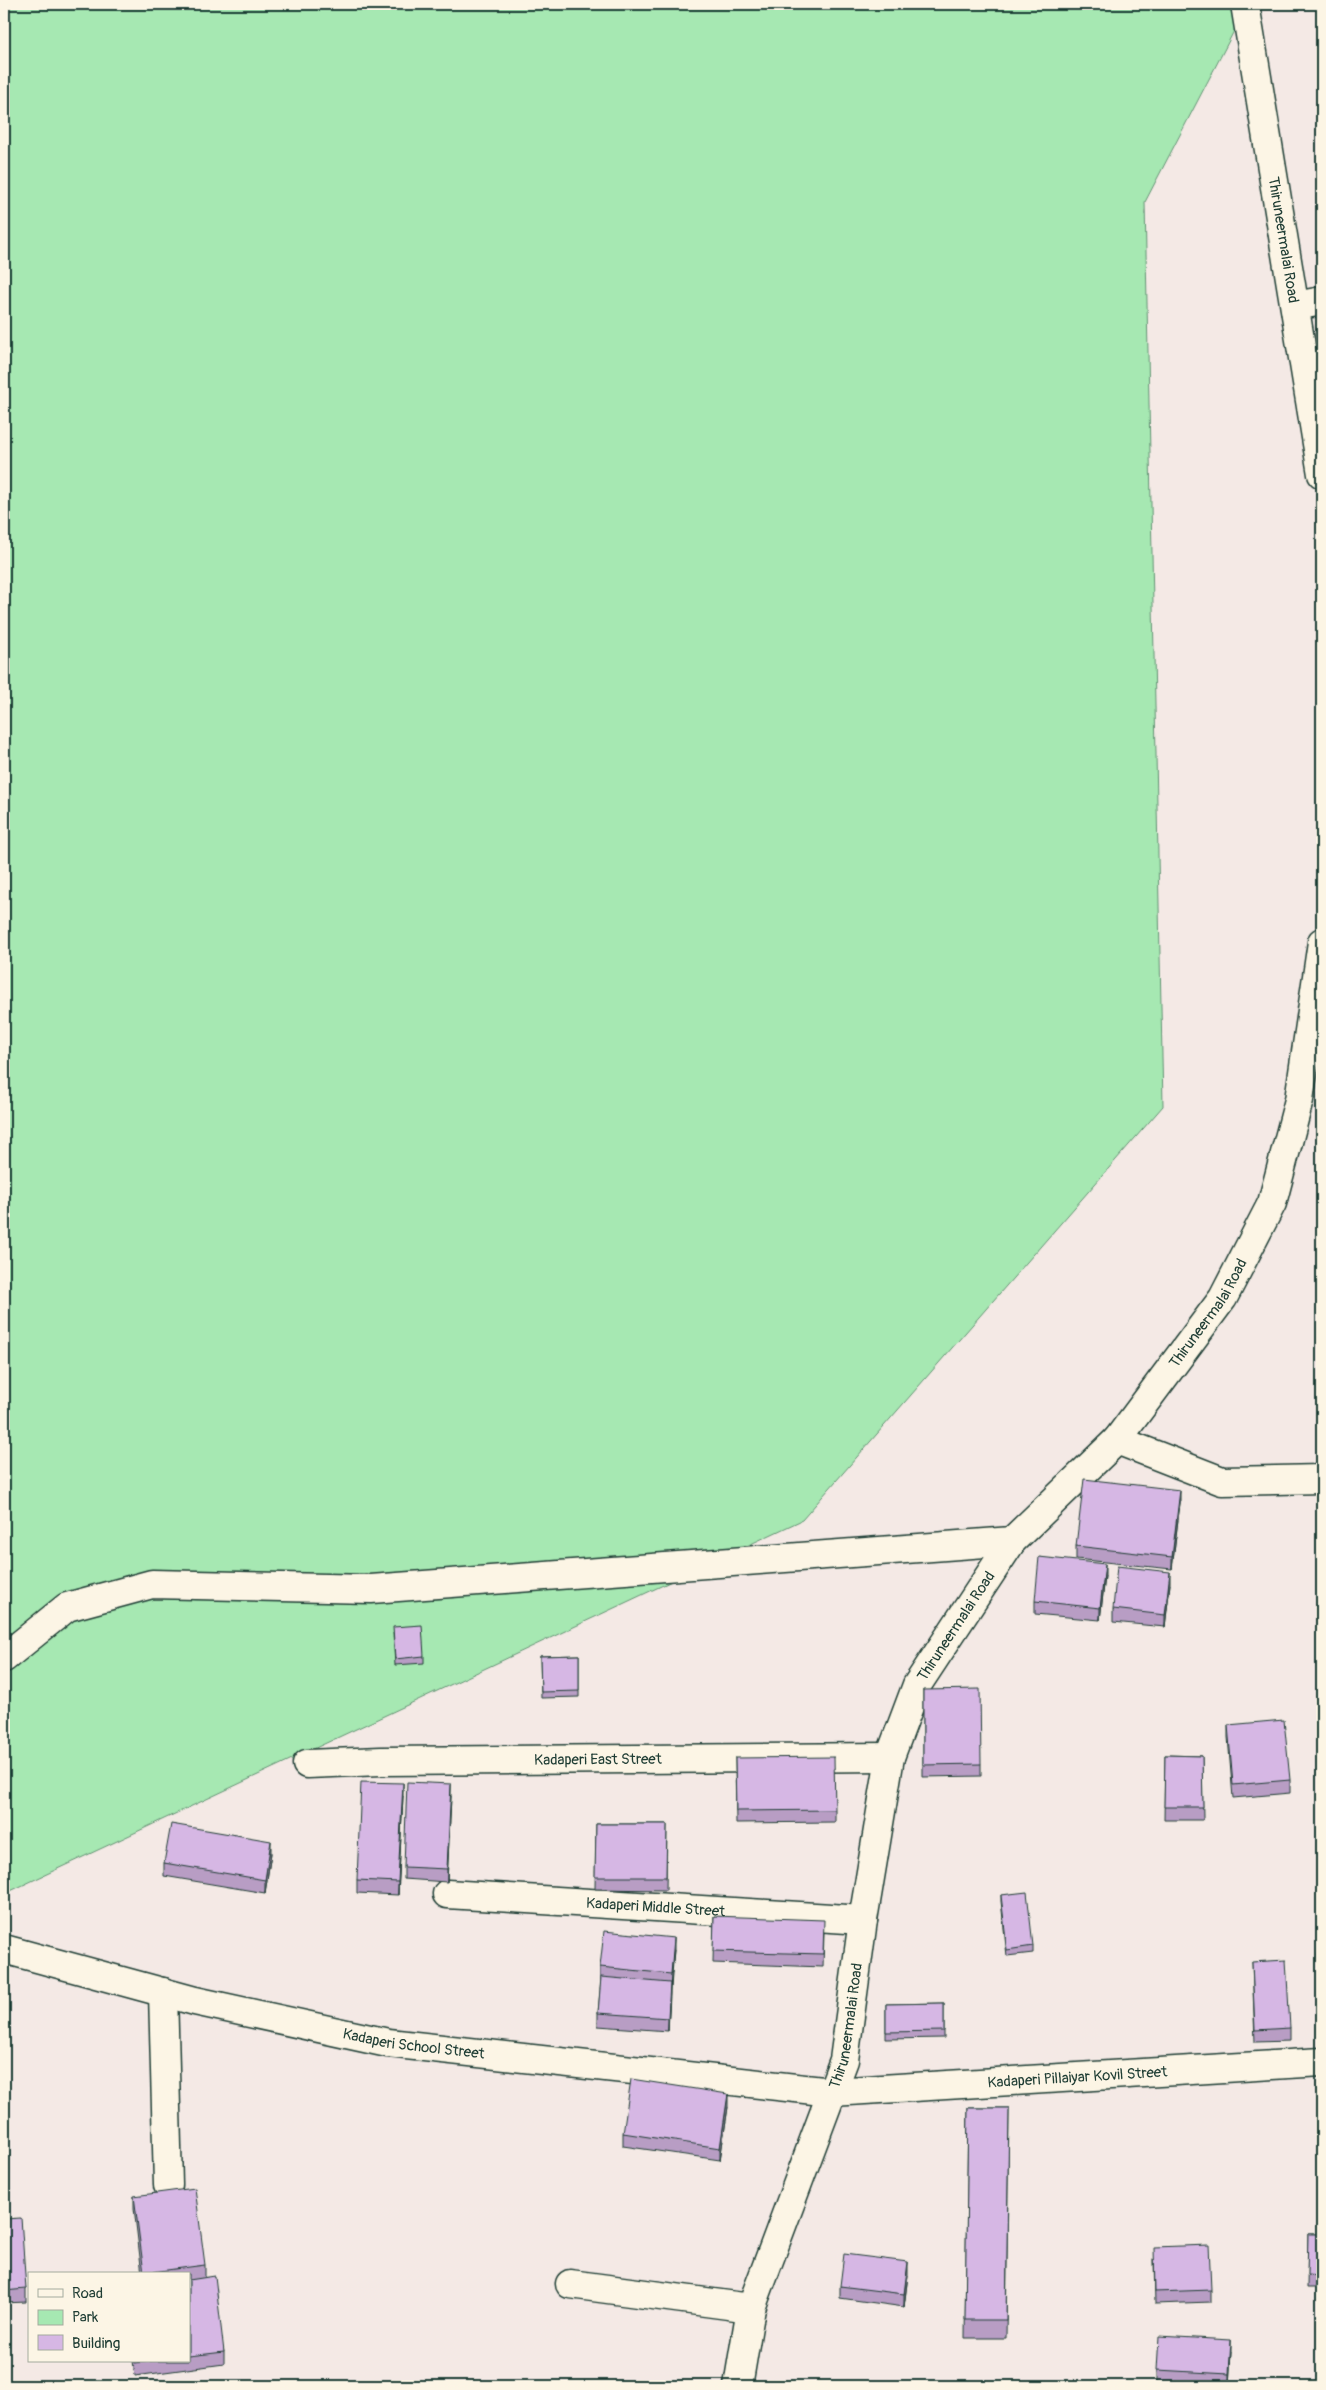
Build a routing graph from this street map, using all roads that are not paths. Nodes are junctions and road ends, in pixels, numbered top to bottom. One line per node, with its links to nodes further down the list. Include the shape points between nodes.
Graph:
1 (1245, 4): 3 (street, Thiruneermalai Road)
2 (1322, 301): 3 (street)
3 (1295, 306): 4 (street, Thiruneermalai Road)
4 (1322, 474)
5 (1322, 942): 6 (street, Thiruneermalai Road, via 1298,1100 1272,1203 1223,1298)
6 (1117, 1440): 7 (street, via 1222,1481); 8 (street, Thiruneermalai Road)
7 (1322, 1479)
8 (1012, 1541): 9 (street, via 371,1589 152,1584 67,1607); 10 (street, Thiruneermalai Road, via 916,1685)
9 (4, 1658)
10 (890, 1757): 11 (street, Kadaperi East Street); 13 (street, Thiruneermalai Road)
11 (307, 1764)
12 (447, 1894): 13 (street, Kadaperi Middle Street)
13 (863, 1920): 17 (street, Thiruneermalai Road, via 844,2060)
14 (4, 1949): 15 (street, Kadaperi School Street)
15 (163, 1992): 17 (street, Kadaperi School Street, via 388,2043); 18 (street)
16 (1322, 2062): 17 (street, Kadaperi Pillaiyar Kovil Street)
17 (832, 2092): 20 (street, Thiruneermalai Road)
18 (168, 2185)
19 (570, 2284): 20 (street)
20 (751, 2308): 21 (street, Thiruneermalai Road)
21 (738, 2386)

